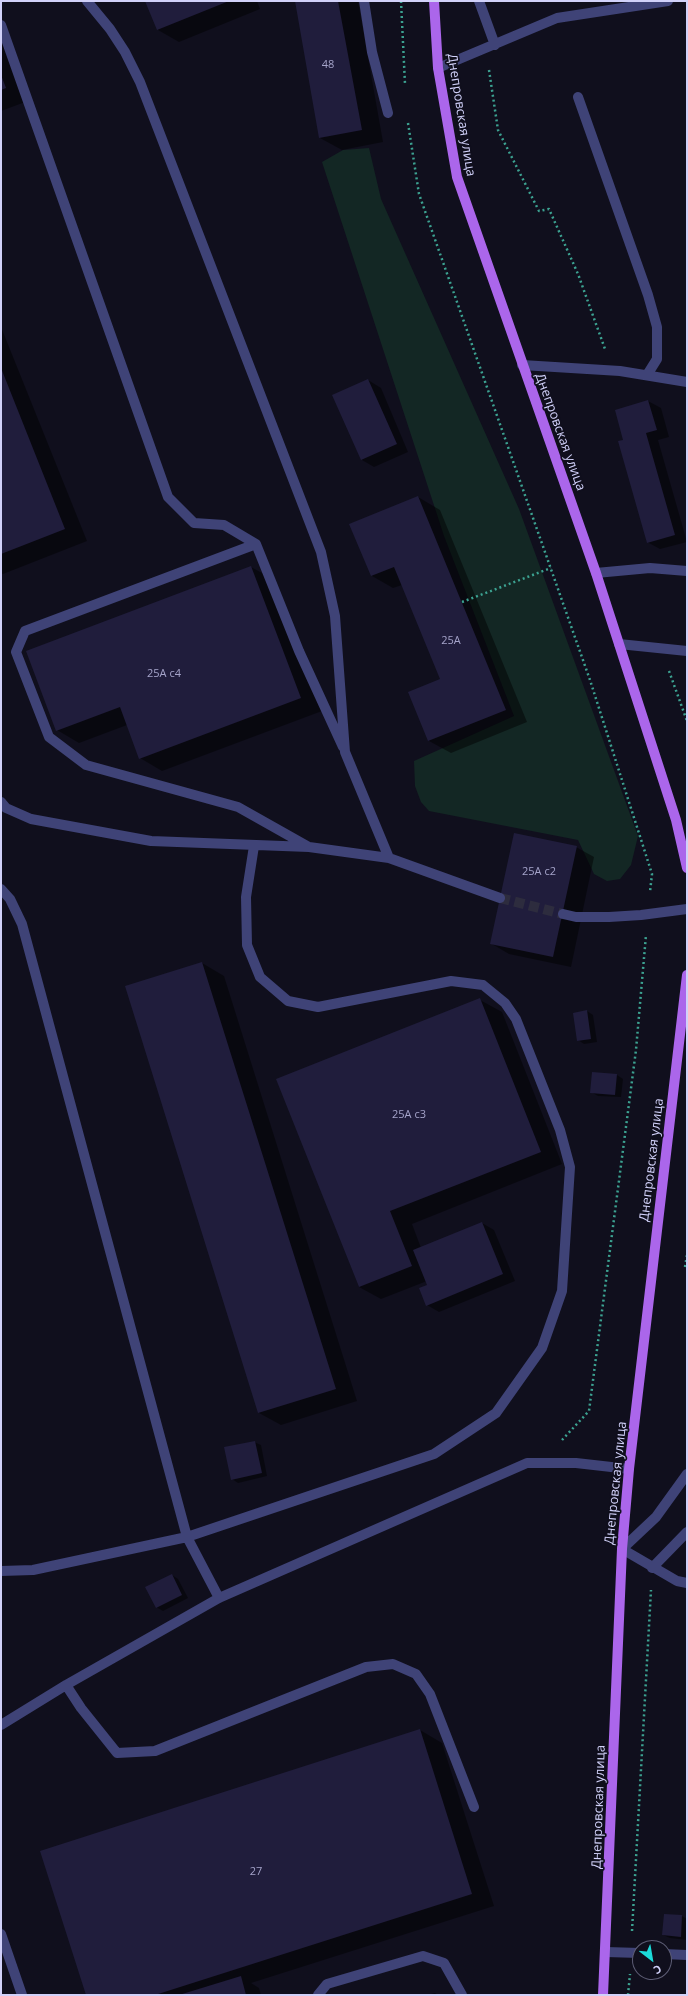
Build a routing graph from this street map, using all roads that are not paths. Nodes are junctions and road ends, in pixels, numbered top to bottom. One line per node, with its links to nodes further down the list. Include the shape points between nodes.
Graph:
1 (87, 1): 19 (lane, via 114,34 140,82 321,552 336,616)
2 (364, 1): 10 (lane, via 372,52)
3 (434, 1): 8 (main road, Днепровская улица)
4 (479, 1): 7 (lane)
5 (668, 1): 7 (lane, via 558,18)
6 (1, 25): 14 (lane, via 168,497 194,522 224,525)
7 (490, 47): 8 (lane)
8 (438, 68): 11 (main road, Днепровская улица, via 457,177)
9 (578, 98): 12 (lane, via 657,327 657,359)
10 (388, 113)
11 (522, 365): 12 (lane); 16 (main road, Днепровская улица)
12 (648, 375): 13 (lane)
13 (687, 382)
14 (256, 544): 19 (lane, via 302,658); 22 (lane, via 25,630 16,652 49,737 86,765 238,807)
15 (687, 571): 16 (lane, via 650,568)
16 (596, 574): 17 (main road, Днепровская улица)
17 (619, 644): 18 (lane); 24 (main road, Днепровская улица, via 676,820)
18 (687, 651)
19 (345, 752): 23 (lane)
20 (1, 802): 21 (lane, via 6,808 31,819 151,840)
21 (254, 846): 22 (lane); 33 (lane, via 246,897 247,945 260,976 288,1001 318,1007 451,981 483,985 505,1003 516,1019 560,1130 570,1167 562,1291 542,1348 496,1412 434,1454)
22 (309, 847): 23 (lane)
23 (388, 858): 26 (lane)
24 (687, 868)
25 (1, 889): 33 (lane, via 10,899 22,924)
26 (500, 898)
27 (687, 909): 28 (lane, via 609,917 576,917)
28 (563, 914)
29 (687, 975): 30 (main road, Днепровская улица)
30 (629, 1469): 34 (main road, Днепровская улица); 38 (lane, via 576,1463 527,1463)
31 (687, 1474): 34 (lane, via 656,1517)
32 (687, 1532): 35 (lane)
33 (186, 1537): 36 (lane, via 34,1570); 38 (lane)
34 (622, 1549): 35 (lane); 43 (main road, Днепровская улица)
35 (652, 1568): 37 (lane, via 677,1581)
36 (1, 1571)
37 (687, 1583)
38 (219, 1598): 39 (lane)
39 (66, 1685): 40 (lane); 41 (lane, via 117,1753 155,1751 366,1667 393,1664 416,1674 430,1694)
40 (1, 1725)
41 (474, 1807)
42 (1, 1934): 47 (lane)
43 (606, 1952): 44 (lane); 50 (main road, Днепровская улица)
44 (632, 1953)
45 (672, 1954): 46 (lane)
46 (687, 1955)
47 (22, 1995)
48 (318, 1995): 49 (lane, via 327,1984 423,1956 444,1963)
49 (462, 1995)
50 (603, 1995)

